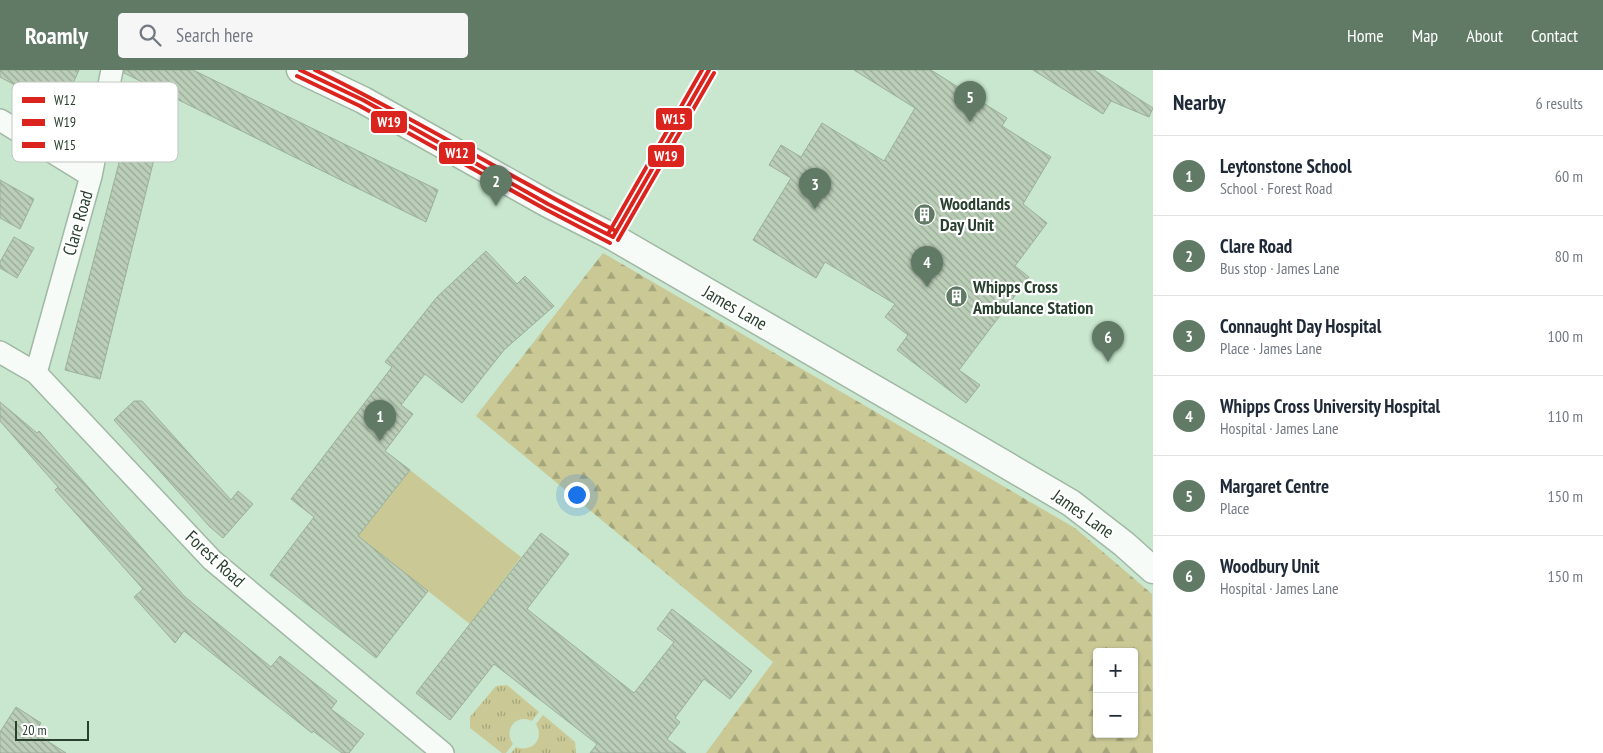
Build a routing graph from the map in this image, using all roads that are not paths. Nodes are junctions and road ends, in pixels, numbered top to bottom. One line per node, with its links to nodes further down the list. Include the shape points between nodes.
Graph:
1 (300, 70): 9 (street, James Lane, via 362,100 613,237 979,448 1071,503)
2 (0, 120): 3 (street)
3 (12, 127)
4 (68, 162): 6 (street)
5 (94, 162): 6 (street, Clare Road)
6 (91, 176): 8 (street, Clare Road)
7 (0, 352): 8 (street, Forest Road)
8 (36, 374): 10 (street, Forest Road, via 212,560)
9 (1153, 570)
10 (443, 753)

